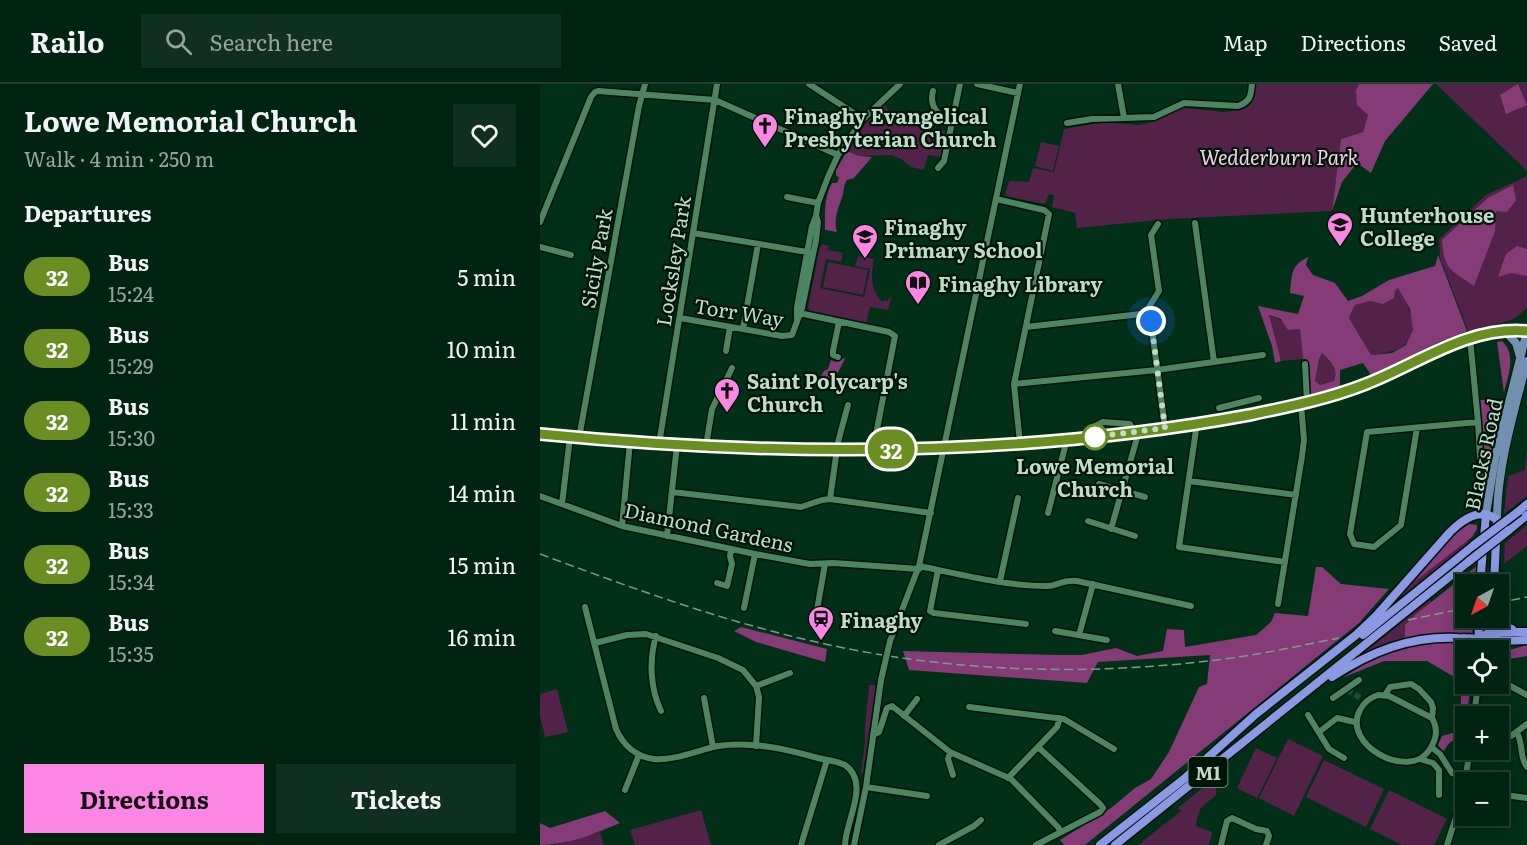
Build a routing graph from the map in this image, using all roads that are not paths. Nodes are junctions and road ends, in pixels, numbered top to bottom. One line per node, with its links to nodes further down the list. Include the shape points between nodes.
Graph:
1 (645, 84): 12 (street, Sicily Park)
2 (717, 84): 13 (street, Locksley Park)
3 (809, 84): 15 (street)
4 (900, 84): 15 (street)
5 (960, 84): 16 (street)
6 (977, 84): 11 (street)
7 (1020, 84): 11 (street)
8 (1118, 84): 14 (street)
9 (1252, 84): 14 (street, via 1251,98 1238,106 1184,103 1154,117)
10 (933, 91): 16 (street, via 937,113)
11 (1018, 93): 21 (street)
12 (642, 95): 13 (street); 23 (street, via 595,92); 64 (street, Sicily Park)
13 (715, 100): 18 (street); 26 (street, Locksley Park)
14 (1124, 118): 17 (street)
15 (862, 119): 18 (street)
16 (952, 120): 19 (street, via 944,161)
17 (1067, 123)
18 (838, 155): 22 (street)
19 (938, 168)
20 (787, 197): 22 (street)
21 (996, 199): 36 (street, via 1049,214); 71 (street)
22 (818, 203): 29 (street)
23 (540, 222)
24 (1195, 223): 45 (street)
25 (1158, 224): 31 (street, via 1151,235 1160,291 1149,305)
26 (693, 233): 27 (street); 33 (street, Locksley Park)
27 (758, 244): 29 (street); 37 (street)
28 (540, 247): 30 (street)
29 (810, 253): 32 (street)
30 (571, 255)
31 (1150, 313): 36 (street); 48 (street)
32 (798, 315): 34 (street, Torr Way); 37 (street, Torr Way, via 793,338)
33 (680, 318): 35 (street, Torr Way); 68 (street, Locksley Park)
34 (839, 322): 43 (street, via 833,351 833,356); 73 (street, Torr Way, via 893,333 895,341)
35 (730, 327): 37 (street, Torr Way); 41 (street)
36 (1026, 327): 50 (street)
37 (742, 329)
38 (1505, 331): 39 (main road); 40 (main road); 44 (main road)
39 (1527, 331): 44 (main road, Blacks Road)
40 (1470, 338): 52 (main road, via 1366,384); 57 (street)
41 (725, 347)
42 (1263, 355): 45 (street)
43 (838, 357)
44 (1524, 360): 49 (main road, Blacks Road); 89 (main road, Blacks Road, via 1495,458)
45 (1214, 362): 48 (street)
46 (1305, 364): 52 (street)
47 (732, 368): 70 (street, via 712,409)
48 (1157, 370): 50 (street); 59 (street)
49 (1525, 374): 90 (main road, Blacks Road, via 1501,472)
50 (1014, 384): 67 (street)
51 (1259, 398): 54 (street)
52 (1304, 403): 56 (main road); 79 (street, via 1304,440)
53 (848, 405): 72 (street)
54 (1232, 405): 55 (street); 56 (street)
55 (1219, 408)
56 (1234, 417): 58 (main road)
57 (1478, 422): 60 (street); 78 (street)
58 (1197, 423): 59 (main road); 74 (street)
59 (1165, 428): 61 (main road)
60 (1417, 428): 60 (street, via 1367,432 1350,534 1354,544 1371,548 1402,522)
61 (1136, 432): 63 (main road); 63 (street, via 1130,424 1103,422 1094,428); 76 (street)
62 (540, 434): 64 (main road)
63 (1093, 437): 65 (main road)
64 (575, 438): 66 (main road); 84 (street)
65 (1067, 439): 67 (main road); 87 (street)
66 (630, 442): 68 (main road); 92 (street)
67 (1020, 443): 71 (main road)
68 (659, 444): 69 (main road)
69 (677, 445): 70 (main road); 77 (street)
70 (706, 446): 72 (main road)
71 (944, 448): 73 (main road); 86 (street)
72 (838, 450): 73 (main road); 83 (street)
73 (873, 450)
74 (1189, 481): 79 (street); 98 (street, via 1179,547)
75 (1099, 484): 76 (street)
76 (1123, 491): 82 (street); 93 (street)
77 (672, 492): 83 (street, via 801,507); 94 (street)
78 (1482, 493)
79 (1296, 495): 98 (street)
80 (540, 496): 84 (street, Diamond Gardens)
81 (1018, 498): 104 (street)
82 (1145, 498)
83 (830, 500): 86 (street)
84 (562, 504): 92 (street, Diamond Gardens)
85 (1527, 504): 88 (highway, M1)
86 (931, 513): 100 (street)
87 (1048, 513)
88 (1523, 513): 134 (highway, M1, bridge, via 1509,530); 163 (highway, M1, bridge, via 1474,545)
89 (1486, 514): 90 (highway); 102 (highway, Blacks Road); 163 (highway, via 1473,516 1455,527 1370,622 1256,714)
90 (1497, 520): 103 (highway, Blacks Road)
91 (1088, 522): 93 (street)
92 (622, 526): 94 (street, Diamond Gardens)
93 (1111, 529): 95 (street)
94 (667, 536): 96 (street, Diamond Gardens)
95 (1135, 536)
96 (731, 550): 97 (street, Diamond Gardens); 105 (street, via 727,586)
97 (755, 554): 99 (street, Diamond Gardens); 110 (street)
98 (1285, 562): 107 (street)
99 (825, 564): 100 (street, Diamond Gardens); 111 (street)
100 (919, 568): 101 (street, Diamond Gardens); 147 (street, bridge, via 890,640)
101 (938, 570): 104 (street, Diamond Gardens); 112 (street, via 930,611)
102 (1481, 574)
103 (1495, 574)
104 (1000, 581): 106 (street, Diamond Gardens, via 1047,587 1068,580)
105 (717, 583)
106 (1093, 584): 108 (street, Diamond Gardens); 118 (street)
107 (1278, 604)
108 (1191, 606)
109 (585, 607): 126 (street)
110 (744, 608)
111 (817, 610)
112 (1026, 624)
113 (1478, 628): 122 (highway)
114 (1492, 628): 119 (highway)
115 (1509, 628): 117 (highway)
116 (1055, 631): 118 (street)
117 (1527, 631): 119 (highway)
118 (1079, 635): 123 (street)
119 (1490, 635): 122 (highway); 124 (street); 125 (highway)
120 (656, 636): 126 (street, via 639,633); 130 (street, via 734,664); 138 (street, via 651,660)
121 (1464, 638): 122 (highway); 134 (highway, via 1429,638 1393,645)
122 (1479, 639)
123 (1107, 640)
124 (1489, 640)
125 (1527, 640)
126 (595, 643): 155 (street, via 616,729)
127 (790, 673): 130 (street)
128 (1359, 680): 135 (street)
129 (1509, 685): 132 (street)
130 (756, 686): 149 (street)
131 (1385, 695): 142 (street); 142 (street, via 1390,687 1411,684 1431,702); 143 (street, via 1363,700)
132 (1527, 695)
133 (704, 698): 150 (street)
134 (1300, 698): 179 (highway, M1)
135 (1333, 698)
136 (917, 699): 140 (street)
137 (969, 707): 141 (street)
138 (661, 711)
139 (1308, 715): 145 (street)
140 (904, 716): 147 (street, via 888,706 879,732); 154 (street)
141 (1060, 718): 151 (street, via 1057,727); 153 (street)
142 (1432, 718): 152 (street, via 1437,734)
143 (1356, 722): 145 (street, via 1337,718); 157 (street, via 1361,738 1381,755 1405,762)
144 (1527, 724): 146 (street)
145 (1319, 732): 156 (street, via 1329,749)
146 (1517, 733): 148 (street); 159 (street)
147 (873, 735): 164 (street)
148 (1509, 735)
149 (756, 746): 150 (street); 158 (street, via 778,747)
150 (713, 747): 155 (street, via 662,759)
151 (1038, 747): 162 (street); 172 (street, via 1103,808)
152 (1431, 747): 157 (street); 160 (street)
153 (1114, 749)
154 (950, 752): 161 (street); 162 (street)
155 (639, 755): 165 (street)
156 (1344, 758)
157 (1420, 759): 166 (street, via 1433,763 1439,770)
158 (827, 760): 173 (street); 174 (street, via 848,766 855,778 854,804)
159 (1527, 767)
160 (1455, 773)
161 (953, 775)
162 (1008, 778): 172 (street)
163 (1185, 778): 178 (highway, M1)
164 (866, 787): 167 (street); 175 (street)
165 (625, 790)
166 (1439, 795)
167 (927, 796)
168 (1509, 796): 169 (street)
169 (1527, 798)
170 (1455, 819): 182 (street)
171 (981, 820): 176 (street)
172 (1061, 832): 177 (street)
173 (801, 845)
174 (844, 845)
175 (854, 845)
176 (939, 845)
177 (1036, 845)
178 (1100, 845)
179 (1115, 845)
180 (1221, 845): 181 (street, via 1227,821 1232,818 1267,831)
181 (1266, 845)
182 (1447, 845)

